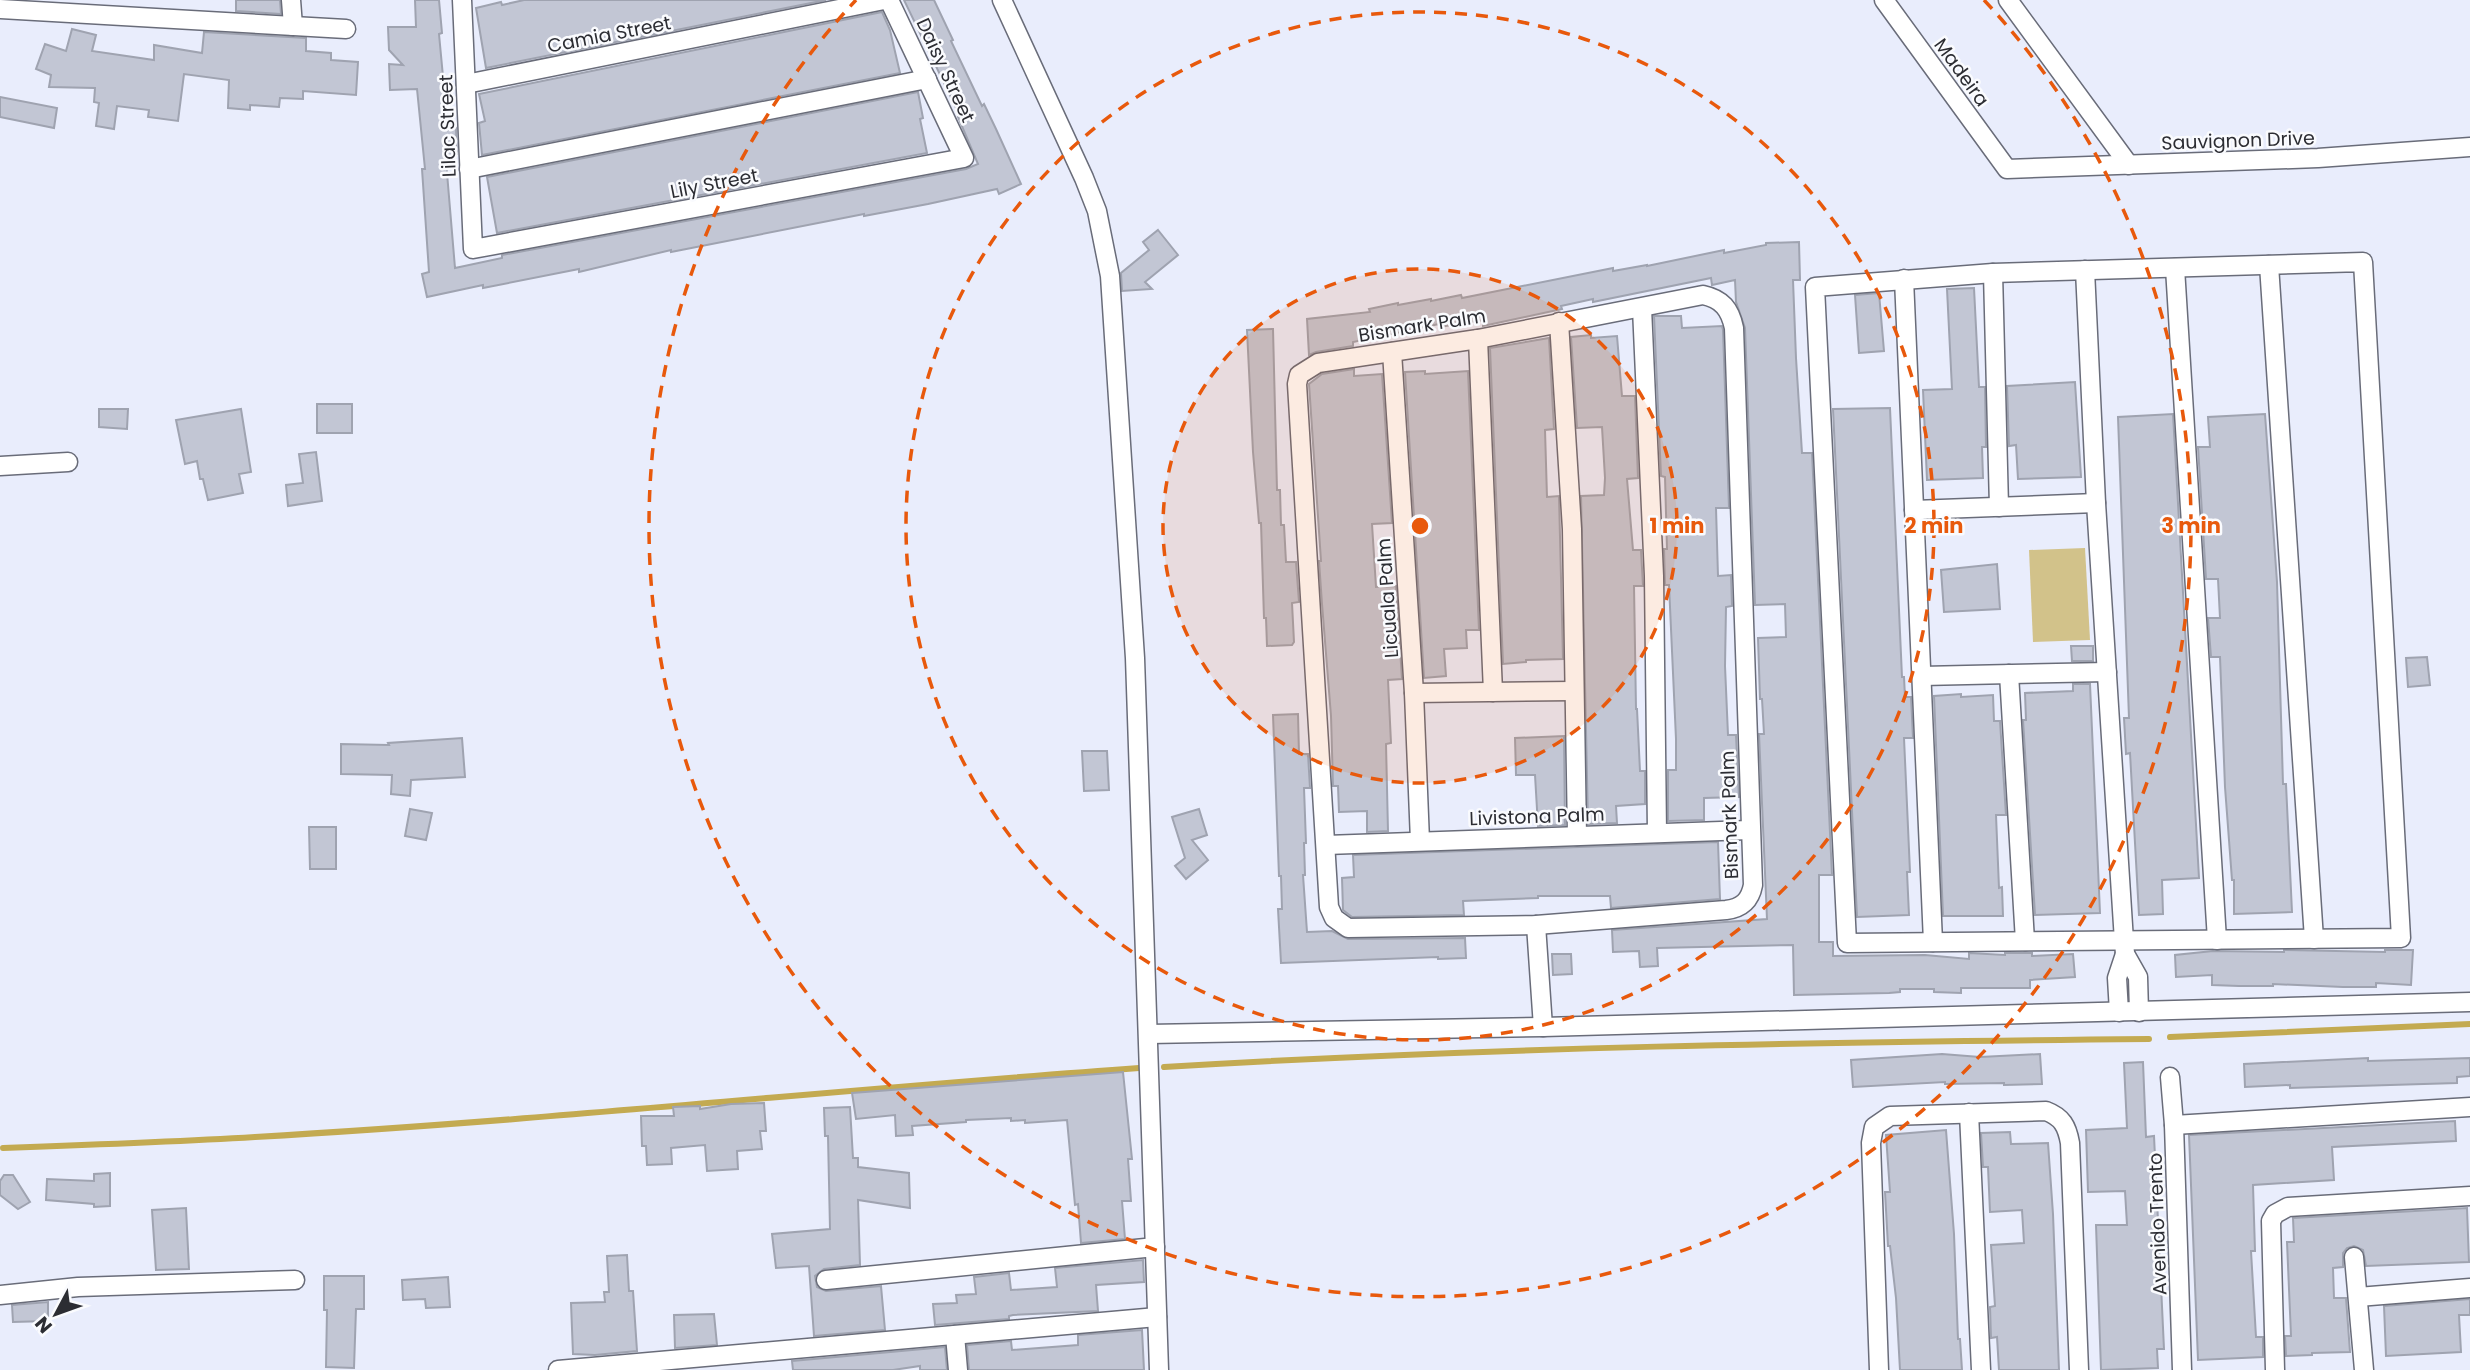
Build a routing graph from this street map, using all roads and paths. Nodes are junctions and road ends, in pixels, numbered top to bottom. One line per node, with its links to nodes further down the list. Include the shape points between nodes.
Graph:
1 (291, 0): 9 (street)
2 (884, 0): 12 (street, Camia Street)
3 (889, 0): 11 (street, Daisy Street)
4 (1002, 0): 54 (street, via 1097,211 1110,276 1135,658)
5 (1884, 0): 17 (street, Madeira)
6 (2008, 0): 15 (street)
7 (466, 1): 12 (street, Lilac Street)
8 (0, 9): 9 (street)
9 (293, 26): 10 (street)
10 (346, 29)
11 (927, 79): 14 (street, Daisy Street); 16 (street)
12 (466, 84): 16 (street, Lilac Street)
13 (2470, 147): 15 (street, Sauvignon Drive)
14 (964, 158): 18 (street, Lily Street)
15 (2129, 165): 17 (street, Sauvignon Drive)
16 (469, 169): 18 (street, Lilac Street)
17 (2007, 169)
18 (473, 249)
19 (2269, 265): 20 (street); 45 (street); 45 (street, via 2363,262 2400,938)
20 (2175, 268): 21 (street); 46 (street)
21 (2085, 270): 22 (street); 30 (street)
22 (1993, 273): 23 (street); 31 (street)
23 (1904, 279): 32 (street); 48 (street, via 1815,287 1847,943)
24 (1642, 307): 25 (street, Bismark Palm); 39 (street, Bismark Palm, via 1703,295 1721,302 1734,328); 40 (street, via 1654,576)
25 (1559, 322): 26 (street, Bismark Palm); 36 (street, via 1572,529)
26 (1478, 339): 27 (street, Bismark Palm); 37 (street)
27 (1392, 352): 38 (street, Licuala Palm); 43 (street, Bismark Palm, via 1318,363 1301,373 1297,384)
28 (68, 462): 29 (street)
29 (0, 466)
30 (2096, 503): 31 (street); 33 (street)
31 (2000, 507): 32 (street)
32 (1914, 510): 35 (street)
33 (2107, 672): 34 (street); 49 (street)
34 (2009, 674): 35 (street); 47 (street)
35 (1922, 676): 48 (street)
36 (1573, 691): 37 (street); 41 (street)
37 (1493, 692): 38 (street)
38 (1414, 693): 42 (street, Licuala Palm)
39 (1749, 830): 40 (street, Livistona Palm); 44 (street, Bismark Palm, via 1753,885 1751,896 1736,909)
40 (1657, 833): 41 (street, Livistona Palm)
41 (1577, 836): 42 (street, Livistona Palm)
42 (1420, 841): 43 (street, Livistona Palm)
43 (1326, 845): 44 (street, Bismark Palm, via 1329,907 1334,918 1348,928)
44 (1536, 925): 53 (street)
45 (2314, 939): 46 (street)
46 (2217, 940): 49 (street)
47 (2025, 941): 48 (street); 49 (street)
48 (1933, 942)
49 (2124, 947): 51 (street, via 2117,978); 52 (street, via 2138,977)
50 (2470, 1002): 52 (street)
51 (2119, 1012): 52 (street); 53 (street)
52 (2139, 1012)
53 (1543, 1027): 54 (street)
54 (1149, 1034): 60 (street)
55 (2170, 1077): 58 (street, Avenido Trento)
56 (2470, 1107): 58 (street)
57 (1969, 1113): 72 (street, via 1890,1116 1874,1126); 73 (street); 74 (street, via 2046,1111 2057,1115 2068,1132)
58 (2174, 1125): 75 (street, Avenido Trento)
59 (2470, 1196): 76 (street, via 2288,1207 2274,1214)
60 (1155, 1247): 63 (street); 67 (street)
61 (2354, 1256): 66 (street)
62 (295, 1280): 65 (street, via 78,1287)
63 (826, 1280)
64 (2470, 1288): 66 (street)
65 (0, 1295)
66 (2358, 1297): 77 (street)
67 (1157, 1317): 68 (street); 71 (street)
68 (954, 1335): 69 (street); 70 (street)
69 (558, 1370)
70 (958, 1370)
71 (1159, 1370)
72 (1878, 1370)
73 (1981, 1370)
74 (2079, 1370)
75 (2182, 1370)
76 (2276, 1370)
77 (2364, 1370)

